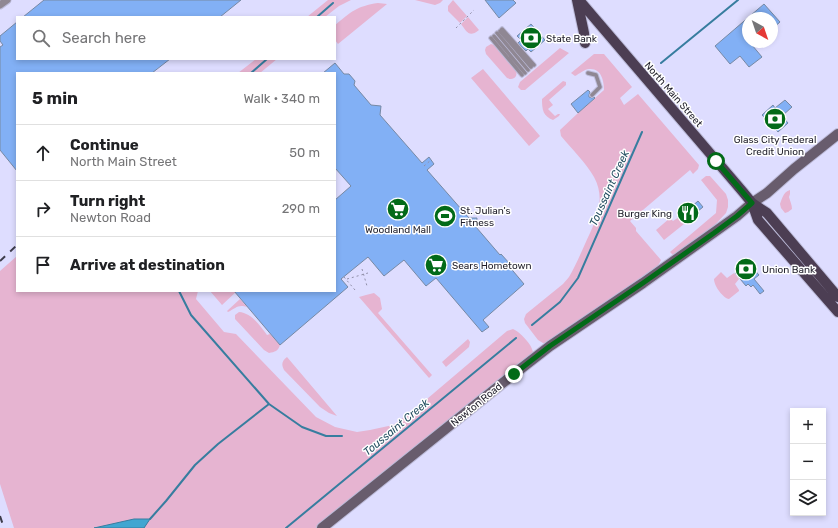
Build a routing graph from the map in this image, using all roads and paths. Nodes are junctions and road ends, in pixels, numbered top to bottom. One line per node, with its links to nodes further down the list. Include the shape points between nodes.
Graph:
1 (6, 0): 3 (street)
2 (578, 0): 7 (main road); 14 (main road, North Main Street)
3 (0, 5)
4 (474, 10): 5 (path)
5 (456, 28)
6 (497, 33): 8 (lane); 8 (lane); 8 (lane)
7 (585, 43)
8 (528, 70)
9 (588, 74): 10 (lane, via 596,75 600,87)
10 (592, 95)
11 (838, 134): 14 (street, Newton Road)
12 (432, 160): 13 (path)
13 (424, 166)
14 (752, 203): 22 (main road, via 767,213); 23 (main road, via 758,220); 24 (street, Newton Road, via 714,233 550,346)
15 (362, 269): 17 (path)
16 (368, 273): 17 (path)
17 (364, 274): 19 (path); 20 (path)
18 (344, 277): 19 (path)
19 (347, 279): 21 (path)
20 (367, 286)
21 (355, 290)
22 (838, 297)
23 (838, 312)
24 (322, 528)

